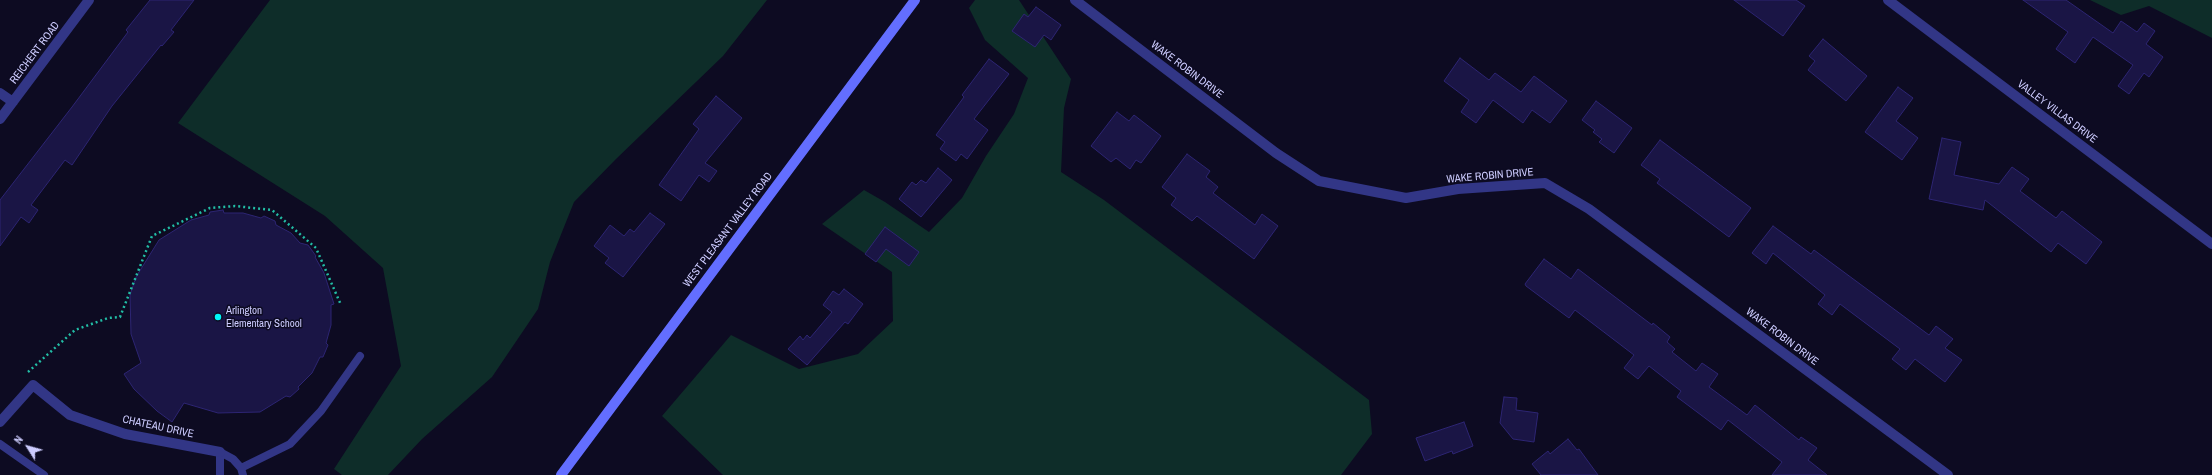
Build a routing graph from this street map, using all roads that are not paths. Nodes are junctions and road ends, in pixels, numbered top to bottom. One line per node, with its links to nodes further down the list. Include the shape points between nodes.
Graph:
1 (89, 0): 6 (street, REICHERT ROAD)
2 (915, 0): 16 (main road, WEST PLEASANT VALLEY ROAD)
3 (1075, 0): 17 (street, WAKE ROBIN DRIVE, via 1276,153 1319,181 1406,198 1458,189 1545,183 1589,209)
4 (1888, 0): 8 (street, VALLEY VILLAS DRIVE)
5 (0, 93): 6 (street)
6 (13, 102): 7 (street, REICHERT ROAD)
7 (0, 119)
8 (2212, 244)
9 (360, 356): 13 (lane, via 321,411 290,444)
10 (0, 422): 12 (street, CHATEAU DRIVE, via 33,385 77,417 125,434)
11 (0, 444): 14 (lane)
12 (220, 452): 13 (lane, via 233,459); 15 (lane)
13 (242, 471)
14 (44, 475)
15 (220, 475)
16 (561, 475)
17 (1948, 475)

